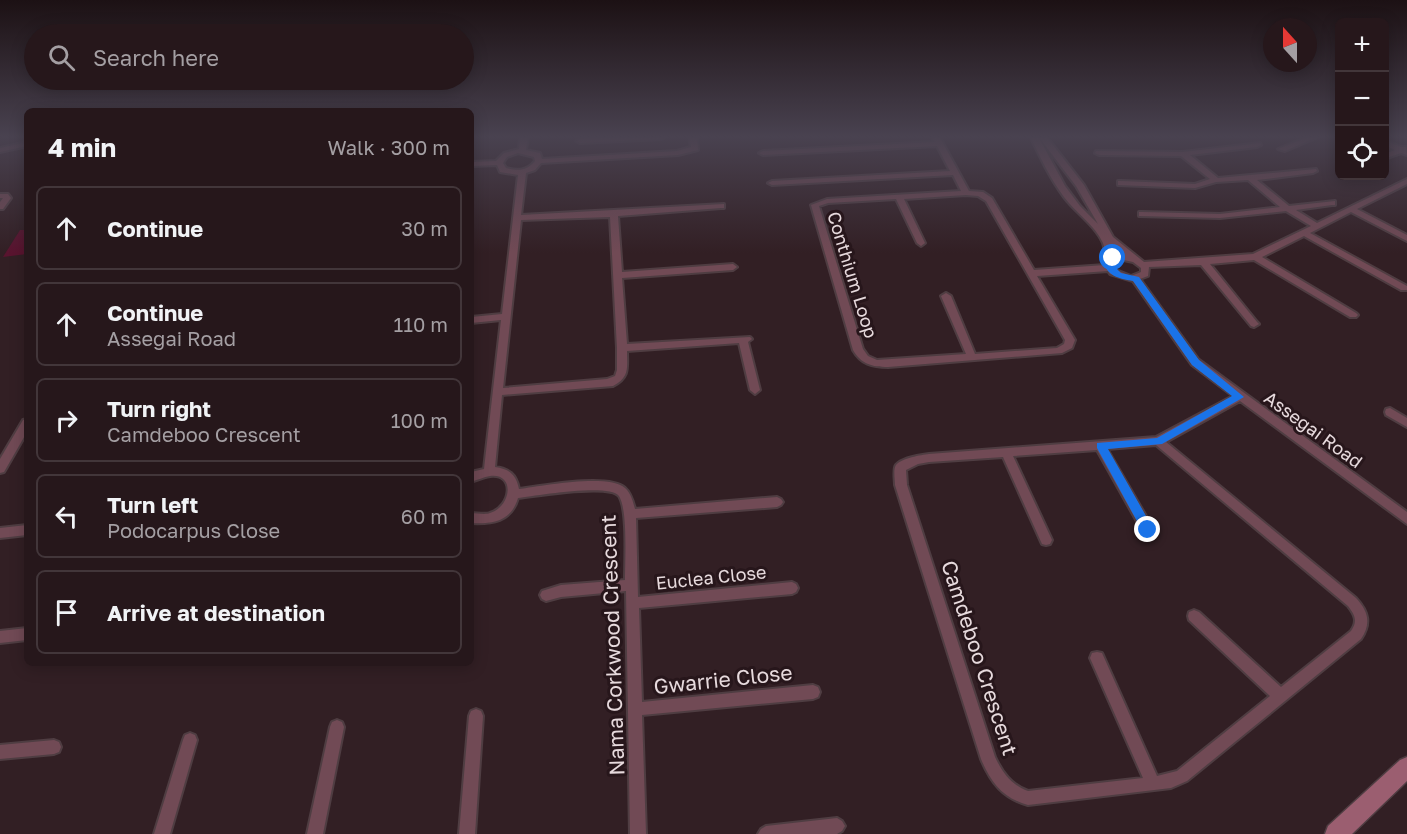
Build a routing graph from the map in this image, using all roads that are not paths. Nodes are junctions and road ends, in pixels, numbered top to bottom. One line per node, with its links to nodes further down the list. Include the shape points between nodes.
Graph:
1 (522, 175): 27 (street)
2 (920, 175): 13 (street)
3 (956, 175): 17 (street)
4 (1053, 175): 8 (street)
5 (1073, 175): 9 (street)
6 (1210, 175): 11 (street)
7 (1278, 175): 10 (street)
8 (1054, 178): 9 (street); 35 (street, via 1104,238 1110,249)
9 (1075, 178): 34 (street, via 1110,239)
10 (1250, 178): 11 (street); 23 (street)
11 (1216, 180): 14 (street, via 1195,186)
12 (1407, 181): 15 (street)
13 (772, 183)
14 (1121, 183)
15 (1395, 186): 16 (street); 24 (street)
16 (1407, 192)
17 (966, 193): 19 (street, Conthium Loop); 37 (street, Conthium Loop, via 980,194 989,200)
18 (0, 196): 22 (street, via 7,198)
19 (899, 197): 31 (street); 47 (street, Conthium Loop, via 824,201 814,207 859,353 879,364)
20 (1332, 203): 23 (street)
21 (721, 206): 25 (street)
22 (0, 207)
23 (1287, 208): 26 (street, via 1200,217); 28 (street)
24 (1351, 209): 28 (street); 30 (street)
25 (614, 214): 27 (street); 38 (street)
26 (1142, 214)
27 (516, 218): 43 (street)
28 (1317, 226): 29 (street)
29 (1305, 233): 32 (street); 40 (street)
30 (1407, 238)
31 (921, 243)
32 (1255, 256): 33 (street); 42 (street)
33 (1203, 262): 34 (street); 45 (street)
34 (1140, 263): 35 (street, via 1124,256); 39 (street, via 1145,274)
35 (1109, 264): 37 (street); 39 (street, via 1118,275)
36 (733, 267): 38 (street)
37 (1032, 273): 47 (street, Conthium Loop, via 1070,340 1069,346 1059,351)
38 (618, 274): 46 (street)
39 (1136, 279): 50 (street, Assegai Road, via 1195,362)
40 (1404, 288)
41 (946, 296): 47 (street)
42 (1353, 315)
43 (504, 317): 44 (street); 49 (street)
44 (474, 320)
45 (1254, 324)
46 (622, 348): 48 (street, via 745,340); 49 (street, via 621,375 613,382)
47 (972, 357)
48 (755, 390)
49 (497, 392): 58 (street)
50 (1239, 397): 54 (street, Camdeboo Crescent); 64 (street, Assegai Road)
51 (1390, 412): 52 (street)
52 (1407, 423)
53 (24, 428): 57 (street)
54 (1158, 441): 55 (street, Camdeboo Crescent); 78 (street, Camdeboo Crescent, via 1342,593 1361,614 1363,620 1356,635)
55 (1101, 446): 56 (street, Camdeboo Crescent); 65 (street)
56 (1006, 452): 68 (street); 86 (street, Camdeboo Crescent, via 915,460 900,468 899,475 992,766 1006,788 1028,798)
57 (0, 469)
58 (489, 471): 59 (street); 60 (street, via 512,479)
59 (474, 476)
60 (516, 494): 62 (street, Nama Corkwood Crescent, via 613,486 625,495); 63 (street, via 498,515)
61 (777, 502): 62 (street)
62 (630, 514): 69 (street, Nama Corkwood Crescent)
63 (474, 518)
64 (1407, 519)
65 (1148, 530)
66 (24, 531): 67 (street)
67 (0, 533)
68 (1046, 540)
69 (632, 585): 71 (street); 72 (street, Nama Corkwood Crescent)
70 (792, 588): 72 (street, Euclea Close)
71 (546, 595)
72 (633, 603): 79 (street, Nama Corkwood Crescent)
73 (1194, 616): 78 (street)
74 (24, 634): 75 (street)
75 (0, 637)
76 (1097, 658): 86 (street)
77 (813, 692): 79 (street, Gwarrie Close)
78 (1280, 696): 86 (street, Camdeboo Crescent, via 1182,776)
79 (636, 710): 91 (street, Nama Corkwood Crescent)
80 (476, 716): 90 (street)
81 (337, 727): 89 (street)
82 (190, 740): 88 (street)
83 (54, 747): 84 (street)
84 (0, 752)
85 (1407, 766): 93 (street)
86 (1154, 784)
87 (837, 826): 92 (street)
88 (162, 834)
89 (315, 834)
90 (467, 834)
91 (638, 834)
92 (766, 834)
93 (1336, 834)

